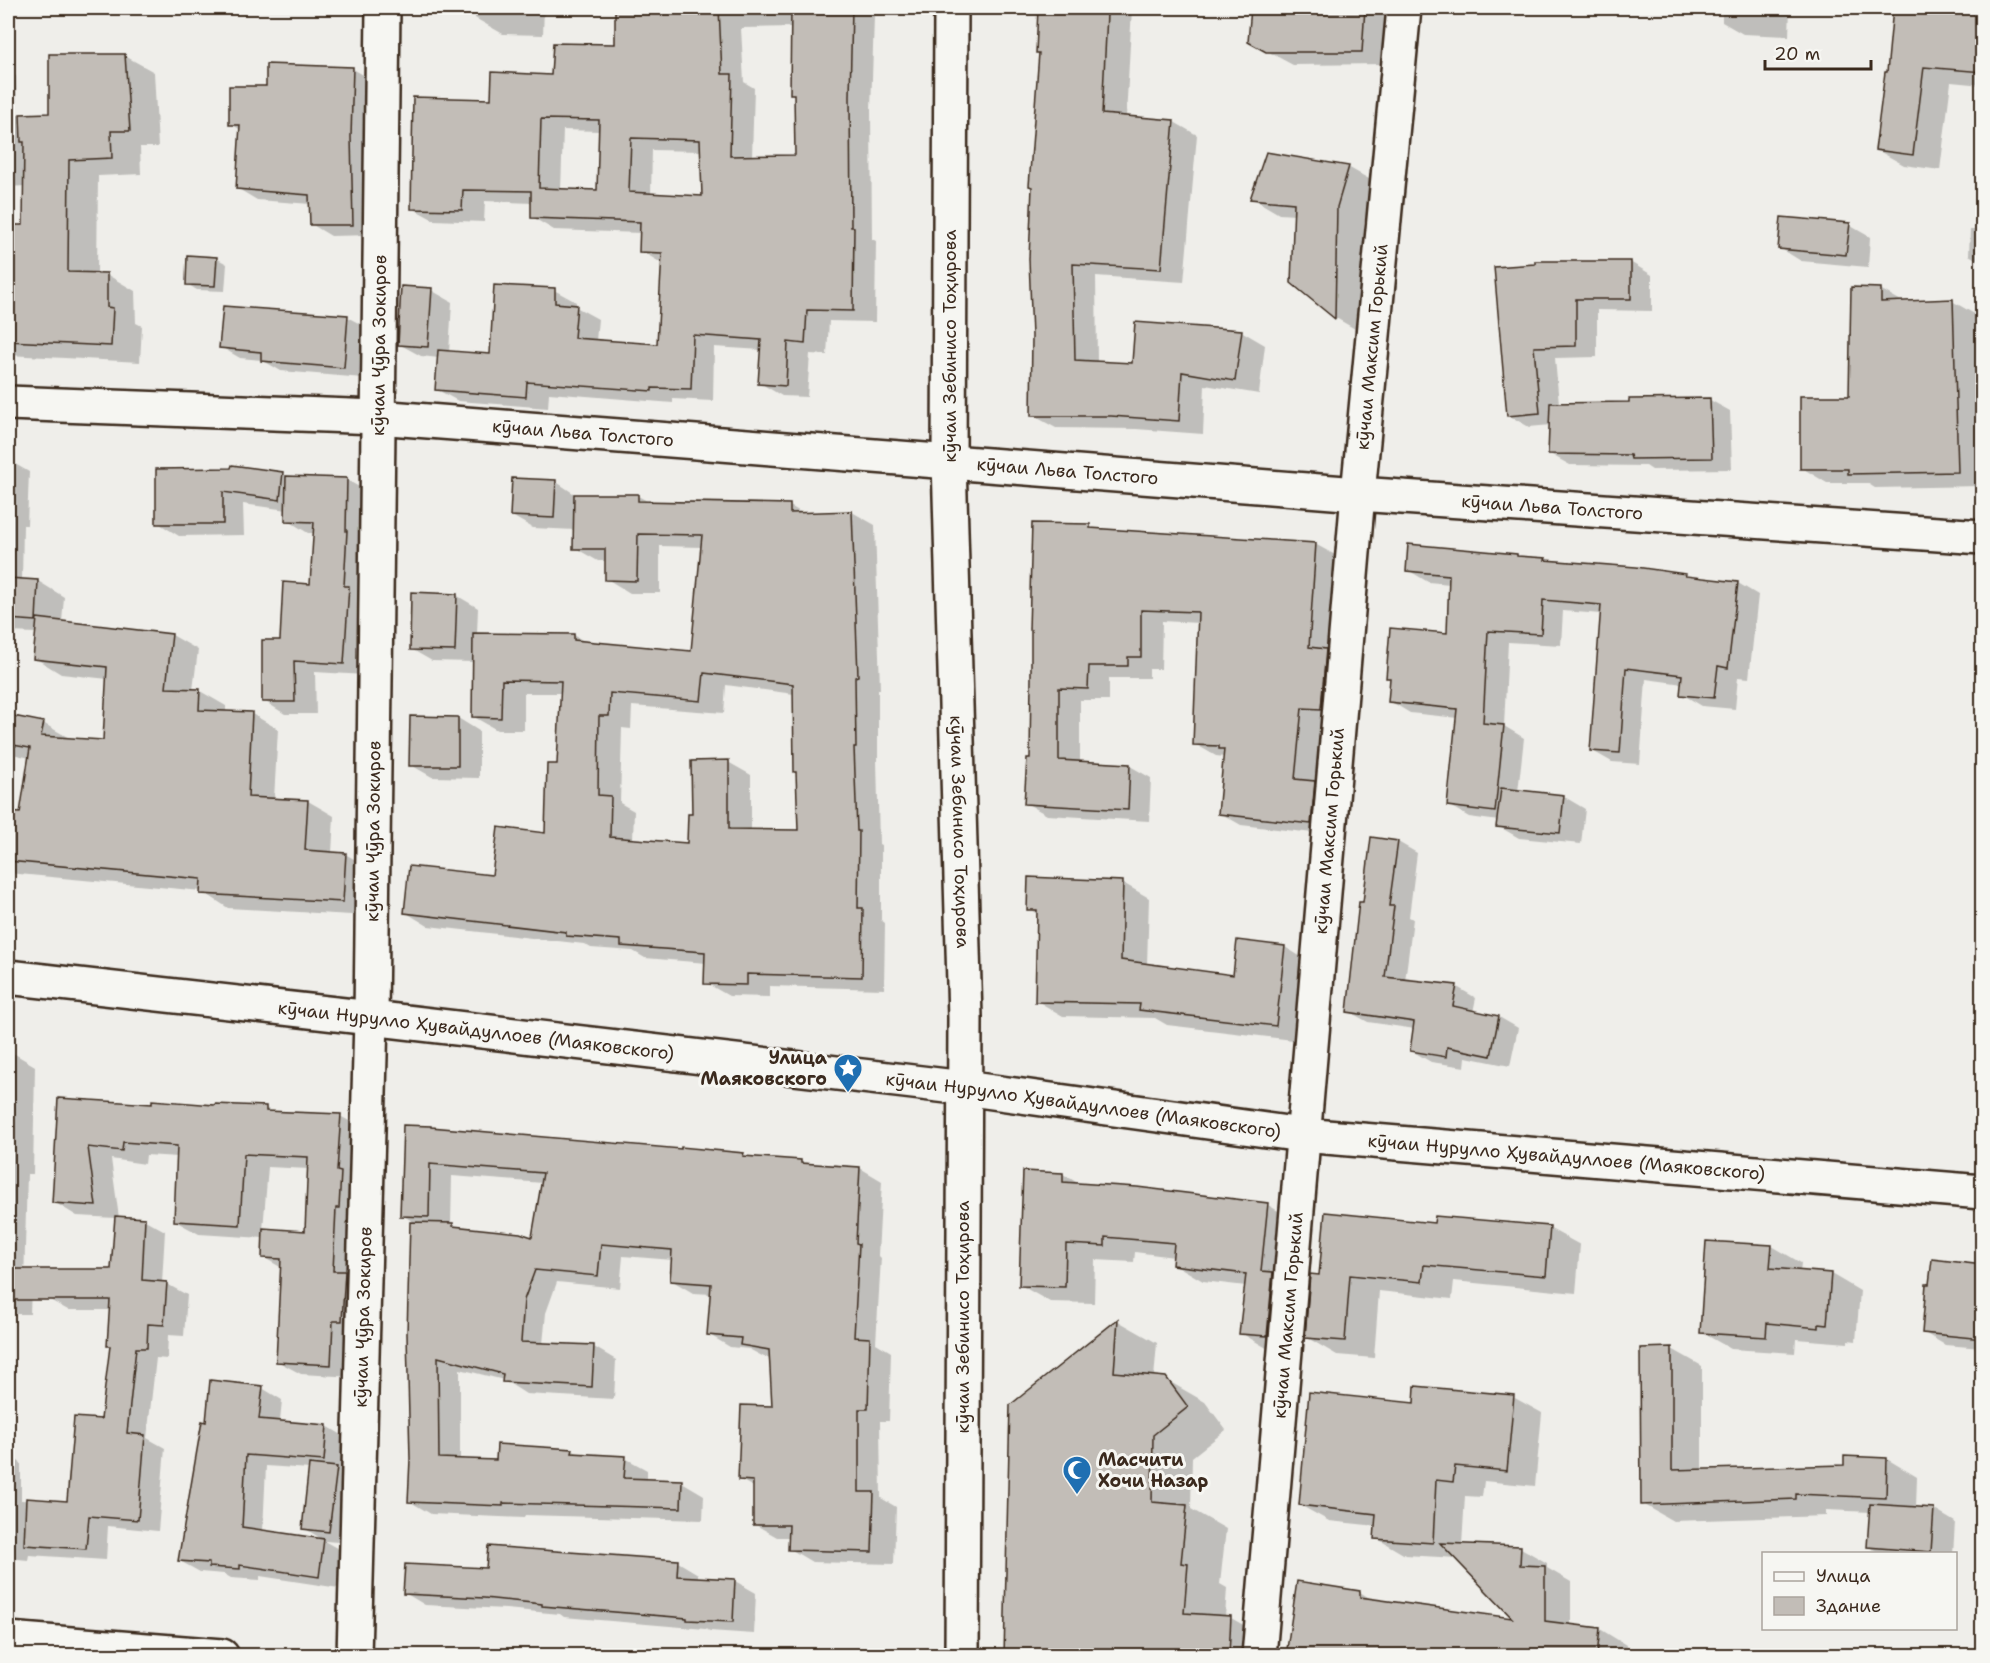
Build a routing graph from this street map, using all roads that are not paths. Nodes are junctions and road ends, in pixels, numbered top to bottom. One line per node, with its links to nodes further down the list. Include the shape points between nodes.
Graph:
1 (383, 8): 5 (street, кӯчаи Ҷӯра Зокиров)
2 (951, 8): 6 (street, кӯчаи Зебинисо Тоҳирова)
3 (1404, 8): 7 (street, кӯчаи Максим Горький)
4 (8, 403): 5 (street, кӯчаи Льва Толстого)
5 (377, 417): 6 (street, кӯчаи Льва Толстого); 10 (street, кӯчаи Ҷӯра Зокиров)
6 (949, 461): 7 (street, кӯчаи Льва Толстого); 11 (street, кӯчаи Зебинисо Тоҳирова)
7 (1358, 494): 8 (street, кӯчаи Льва Толстого); 12 (street, кӯчаи Максим Горький)
8 (1983, 537)
9 (8, 977): 10 (street, кӯчаи Нурулло Ҳувайдуллоев (Маяковского))
10 (370, 1018): 11 (street, кӯчаи Нурулло Ҳувайдуллоев (Маяковского)); 16 (street, кӯчаи Ҷӯра Зокиров)
11 (964, 1088): 12 (street, кӯчаи Нурулло Ҳувайдуллоев (Маяковского)); 17 (street, кӯчаи Зебинисо Тоҳирова)
12 (1302, 1135): 13 (street, кӯчаи Нурулло Ҳувайдуллоев (Маяковского)); 18 (street, кӯчаи Максим Горький)
13 (1983, 1192)
14 (8, 1639): 15 (street)
15 (222, 1656)
16 (354, 1656)
17 (963, 1656)
18 (1259, 1656)

